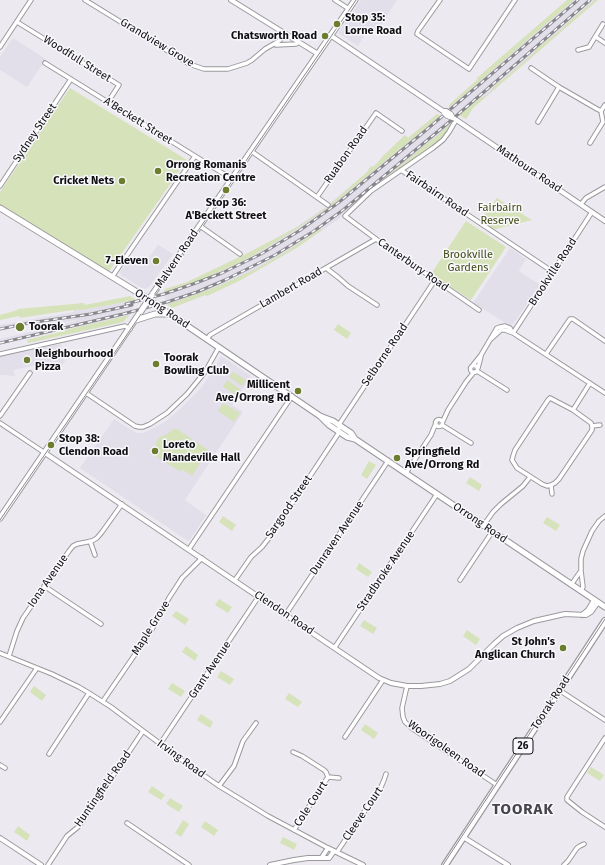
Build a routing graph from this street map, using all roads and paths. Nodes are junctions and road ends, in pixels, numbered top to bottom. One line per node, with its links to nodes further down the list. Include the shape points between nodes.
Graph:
1 (32, 0): 9 (street)
2 (85, 0): 16 (street, Grandview Grove, via 189,64 199,67 219,69 238,66)
3 (231, 0): 11 (street)
4 (335, 0): 8 (street)
5 (355, 0): 8 (main road, Malvern Road)
6 (440, 0): 7 (street, via 417,34 469,69)
7 (515, 0)
8 (349, 9): 12 (main road, Malvern Road)
9 (17, 22): 17 (street); 24 (street, Woodfull Street, via 119,85)
10 (603, 24): 13 (street)
11 (286, 34): 14 (street); 16 (street, Grandview Grove)
12 (330, 35): 19 (main road, Malvern Road); 27 (street, Mathoura Road, bridge)
13 (596, 37): 15 (street); 18 (street, via 589,47)
14 (299, 42): 16 (street, Grandview Grove); 19 (street)
15 (605, 43)
16 (275, 45)
17 (0, 47)
18 (578, 50)
19 (318, 54): 31 (main road, Malvern Road)
20 (45, 63): 22 (street, A'Beckett Street)
21 (531, 68): 23 (street)
22 (71, 79): 24 (street, A'Beckett Street); 35 (street, Sydney Street)
23 (559, 87): 26 (street); 28 (street)
24 (108, 102): 32 (street, A'Beckett Street)
25 (605, 104): 26 (street)
26 (601, 110): 30 (street, via 603,122)
27 (455, 119): 33 (street, via 443,140); 38 (street, Mathoura Road)
28 (538, 122)
29 (402, 131): 37 (street, Ruabon Road, via 376,113)
30 (590, 143)
31 (251, 151): 34 (main road, Malvern Road); 37 (street)
32 (195, 156): 34 (street, A'Beckett Street); 48 (street)
33 (401, 170): 44 (street, Canterbury Road, via 367,195 345,216); 47 (street, Fairbairn Road)
34 (232, 179): 43 (main road, Malvern Road)
35 (0, 186)
36 (605, 187): 38 (street, via 586,198)
37 (317, 197): 39 (street)
38 (581, 204): 41 (street, Mathoura Road)
39 (328, 205)
40 (0, 208): 48 (main road, Orrong Road)
41 (592, 212): 42 (street, Mathoura Road); 47 (street, Brookville Road)
42 (605, 221)
43 (200, 226): 45 (street); 50 (main road, Malvern Road, bridge)
44 (376, 239): 46 (street, Lambert Road); 49 (street, Canterbury Road)
45 (240, 254)
46 (326, 268): 51 (street); 57 (street, Lambert Road)
47 (553, 272): 56 (street, Brookville Road)
48 (112, 277): 50 (main road, Orrong Road)
49 (435, 280): 52 (street, Canterbury Road); 82 (street, Selborne Road, via 340,423)
50 (147, 299): 53 (main road, Orrong Road, bridge); 54 (main road, Malvern Road, bridge)
51 (377, 305)
52 (479, 310)
53 (170, 314): 54 (main road, via 155,314); 57 (main road, Orrong Road)
54 (135, 320): 55 (main road, Malvern Road)
55 (130, 329): 60 (street, via 125,326); 70 (main road, Malvern Road)
56 (513, 333): 61 (street); 62 (street, via 501,330 491,339)
57 (206, 339): 59 (main road, Orrong Road)
58 (605, 341): 61 (street, via 570,319)
59 (219, 347): 70 (street, via 205,372 187,394 167,412 143,427 135,426); 72 (main road, Orrong Road)
60 (0, 354)
61 (546, 354): 67 (street)
62 (481, 355): 63 (street); 64 (street)
63 (472, 367): 64 (street, via 476,366); 64 (street, via 471,371); 66 (street)
64 (476, 370): 66 (street); 68 (street)
65 (30, 372): 76 (street)
66 (466, 382): 74 (street)
67 (590, 383): 71 (street); 75 (street)
68 (507, 390)
69 (549, 392): 73 (street)
70 (86, 393): 85 (main road, Malvern Road)
71 (605, 393)
72 (292, 396): 82 (main road, Orrong Road, via 329,425); 100 (street)
73 (550, 398): 75 (street); 86 (street, via 515,450)
74 (448, 410): 77 (street); 79 (street)
75 (573, 410): 81 (street)
76 (0, 416)
77 (437, 421): 79 (street, via 437,425); 79 (street, via 440,419); 83 (street)
78 (0, 423): 85 (street, Clendon Road)
79 (441, 424): 83 (street); 84 (street)
80 (600, 425): 81 (street)
81 (592, 426): 91 (street, via 592,430 559,479)
82 (339, 429): 87 (main road, Orrong Road, via 347,437 355,439); 104 (street, Sargood Street, via 269,538 251,557)
83 (431, 435): 89 (street)
84 (471, 443)
85 (45, 453): 94 (street, Clendon Road); 96 (main road, Malvern Road)
86 (512, 460): 88 (street); 90 (street, via 517,468)
87 (388, 461): 89 (main road, Orrong Road); 112 (street, Dunraven Avenue)
88 (506, 462)
89 (406, 473): 92 (main road, Orrong Road)
90 (530, 477): 91 (street); 97 (street, via 496,508)
91 (551, 486): 93 (street)
92 (437, 494): 97 (main road, Orrong Road); 115 (street, Stradbroke Avenue)
93 (552, 494)
94 (122, 504): 99 (street, Iona Avenue, via 101,534); 100 (street, Clendon Road)
95 (605, 516): 103 (street, via 588,538 581,559)
96 (0, 518)
97 (483, 526): 98 (main road, Orrong Road)
98 (492, 532): 105 (street); 106 (main road, Orrong Road)
99 (90, 541): 101 (street); 107 (street, Iona Avenue, via 73,546)
100 (189, 549): 102 (street, Clendon Road)
101 (95, 555)
102 (202, 558): 104 (street, Clendon Road); 123 (street, Maple Grove, via 182,578)
103 (581, 571): 106 (street); 108 (street)
104 (235, 580): 109 (street, Clendon Road)
105 (460, 580)
106 (571, 585): 108 (main road, Orrong Road)
107 (44, 586): 114 (street); 117 (street, Iona Avenue, via 23,618)
108 (581, 591): 110 (main road, Orrong Road)
109 (259, 596): 112 (street, Clendon Road); 130 (street, Grant Avenue)
110 (596, 601): 111 (main road, Orrong Road); 120 (street, Clendon Road, via 590,613 586,615 565,614 524,625 500,639 469,669 450,681 430,686)
111 (605, 607)
112 (286, 614): 115 (street, Clendon Road)
113 (605, 621): 121 (main road, Toorak Road / 26)
114 (101, 624)
115 (335, 647): 119 (street, Clendon Road)
116 (0, 653): 117 (street, Irving Road)
117 (9, 656): 118 (street, Irving Road)
118 (38, 668): 122 (street, Irving Road); 125 (street)
119 (383, 680): 120 (street, Clendon Road); 128 (street)
120 (407, 686): 138 (street, Woorigoleen Road, via 402,712 408,726)
121 (559, 690): 124 (street); 138 (main road, Toorak Road / 26)
122 (90, 693): 123 (street, Irving Road); 132 (street)
123 (103, 701): 127 (street, Irving Road)
124 (605, 720)
125 (0, 722)
126 (256, 722): 139 (street, via 243,741 234,766)
127 (143, 731): 130 (street, Irving Road); 150 (street, Huntingfield Road, via 82,822 68,836)
128 (345, 737)
129 (605, 738): 141 (street, via 567,797 582,812)
130 (160, 744): 139 (street, Irving Road)
131 (293, 752): 136 (street, Cole Court, via 324,770)
132 (49, 754)
133 (0, 765): 134 (street)
134 (5, 768)
135 (386, 774): 147 (street, Cleeve Court, via 381,787)
136 (328, 777): 137 (street, Cole Court); 142 (street, Cole Court)
137 (339, 778)
138 (497, 785): 143 (main road, Toorak Road / 26)
139 (219, 786): 142 (street, Irving Road)
140 (127, 823): 151 (street)
141 (605, 827)
142 (294, 830): 146 (street, Irving Road)
143 (463, 836): 154 (main road, Toorak Road / 26); 155 (street)
144 (0, 838): 149 (street)
145 (584, 844): 156 (street, via 577,848)
146 (328, 848): 147 (street, Irving Road); 148 (street)
147 (335, 852): 148 (street, via 329,858); 153 (street, Irving Road)
148 (322, 857): 152 (street)
149 (41, 865)
150 (48, 865)
151 (189, 865)
152 (270, 865)
153 (363, 865)
154 (445, 865)
155 (508, 865)
156 (564, 865)

